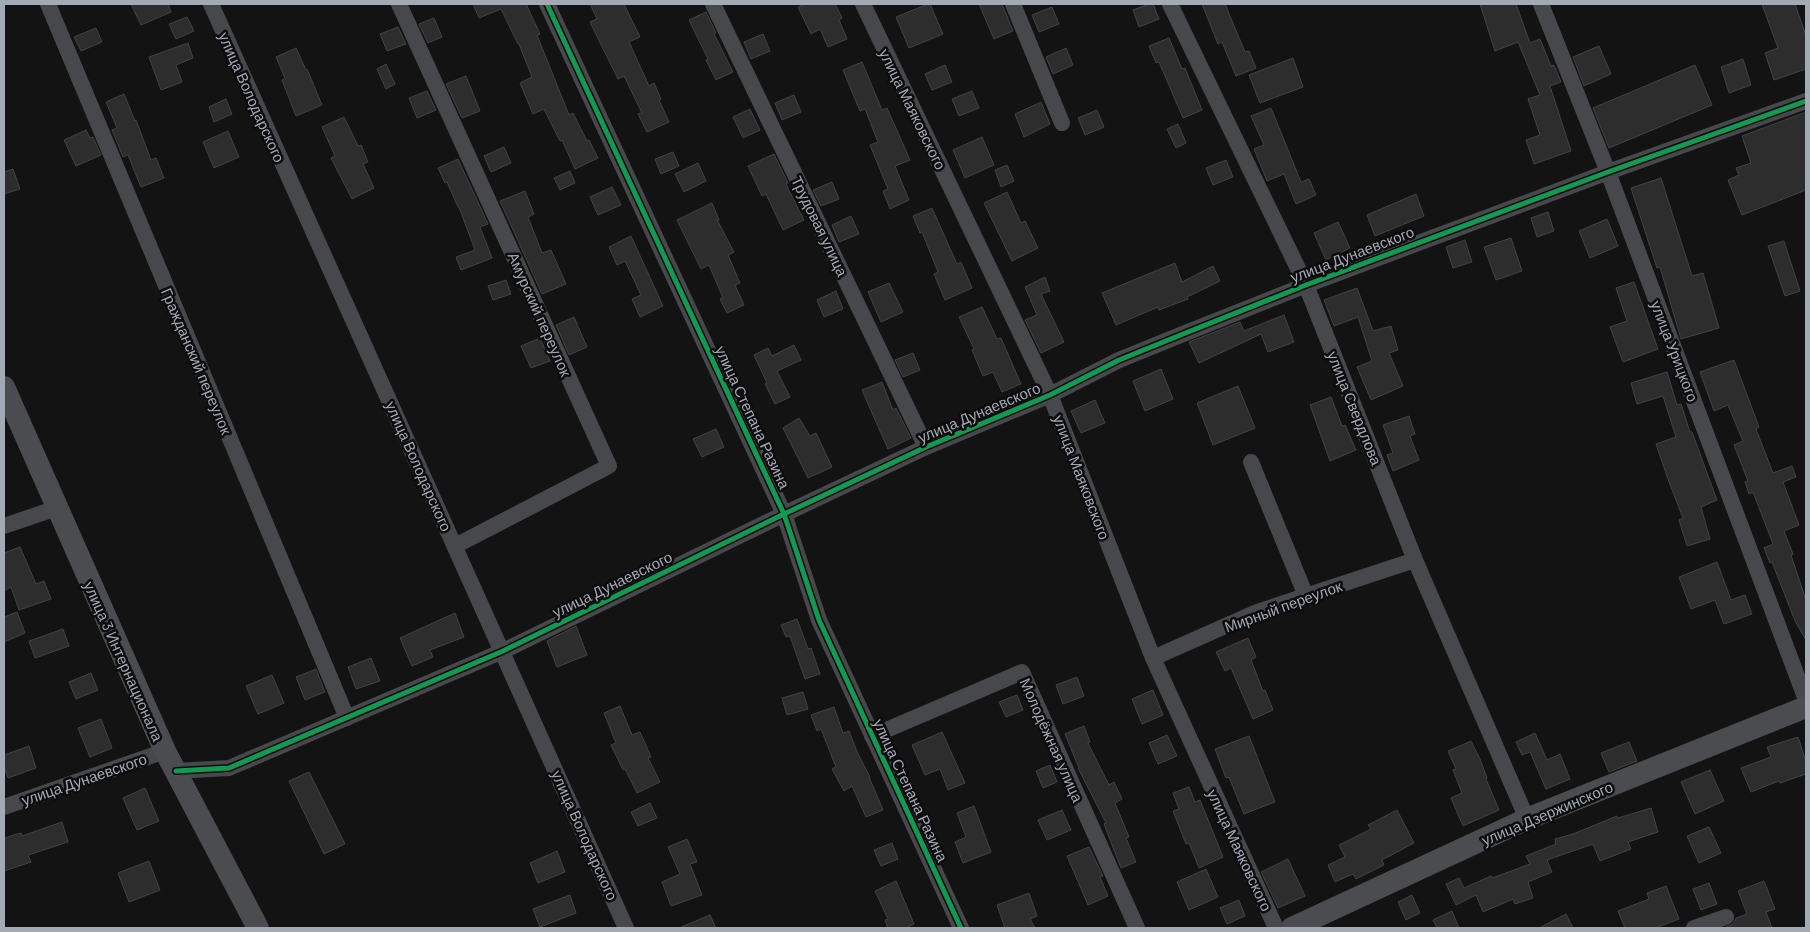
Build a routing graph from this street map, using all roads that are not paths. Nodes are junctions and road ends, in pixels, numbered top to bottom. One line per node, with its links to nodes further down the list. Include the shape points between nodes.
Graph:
1 (48, 4): 28 (street, Гражданский переулок)
2 (211, 4): 21 (street, улица Володарского)
3 (399, 4): 21 (street, Амурский переулок, via 609,466)
4 (547, 4): 19 (street, улица Степана Разина)
5 (713, 4): 16 (street, Трудовая улица)
6 (863, 4): 15 (street, улица Маяковского)
7 (1013, 4): 11 (street)
8 (1170, 4): 13 (street, улица Свердлова)
9 (1541, 4): 12 (street, улица Урицкого)
10 (1806, 101): 12 (street, улица Дунаевского)
11 (1062, 122)
12 (1608, 172): 13 (street, улица Дунаевского); 26 (street, улица Урицкого)
13 (1306, 285): 15 (street, улица Дунаевского, via 1119,360); 22 (street, улица Свердлова)
14 (4, 387): 18 (street, улица 3 Интернационала)
15 (1050, 395): 16 (street, улица Дунаевского); 25 (street, улица Маяковского)
16 (926, 447): 19 (street, улица Дунаевского)
17 (1251, 462): 23 (street)
18 (56, 508): 20 (street); 30 (street, улица 3 Интернационала)
19 (784, 514): 24 (street, улица Дунаевского); 29 (street, улица Степана Разина, via 819,620)
20 (4, 526)
21 (455, 546): 24 (street, улица Володарского)
22 (1415, 560): 23 (street, Мирный переулок); 33 (street, улица Свердлова)
23 (1306, 596): 25 (street, Мирный переулок, via 1257,612)
24 (503, 651): 28 (street, улица Дунаевского); 36 (street, улица Володарского)
25 (1154, 658): 39 (street, улица Маяковского)
26 (1806, 700)
27 (1806, 707): 33 (street, улица Дзержинского)
28 (347, 718): 31 (street, улица Дунаевского, via 229,768)
29 (872, 736): 37 (street, улица Степана Разина); 38 (street, Молодёжная улица, via 1022,672)
30 (165, 751): 31 (street, улица 3 Интернационала); 32 (street, улица Дунаевского)
31 (176, 771): 35 (street, улица 3 Интернационала)
32 (4, 807)
33 (1527, 819): 40 (street, улица Дзержинского)
34 (1726, 917): 41 (street)
35 (258, 928)
36 (626, 928)
37 (961, 928)
38 (1137, 928)
39 (1276, 928)
40 (1292, 928)
41 (1694, 928)

